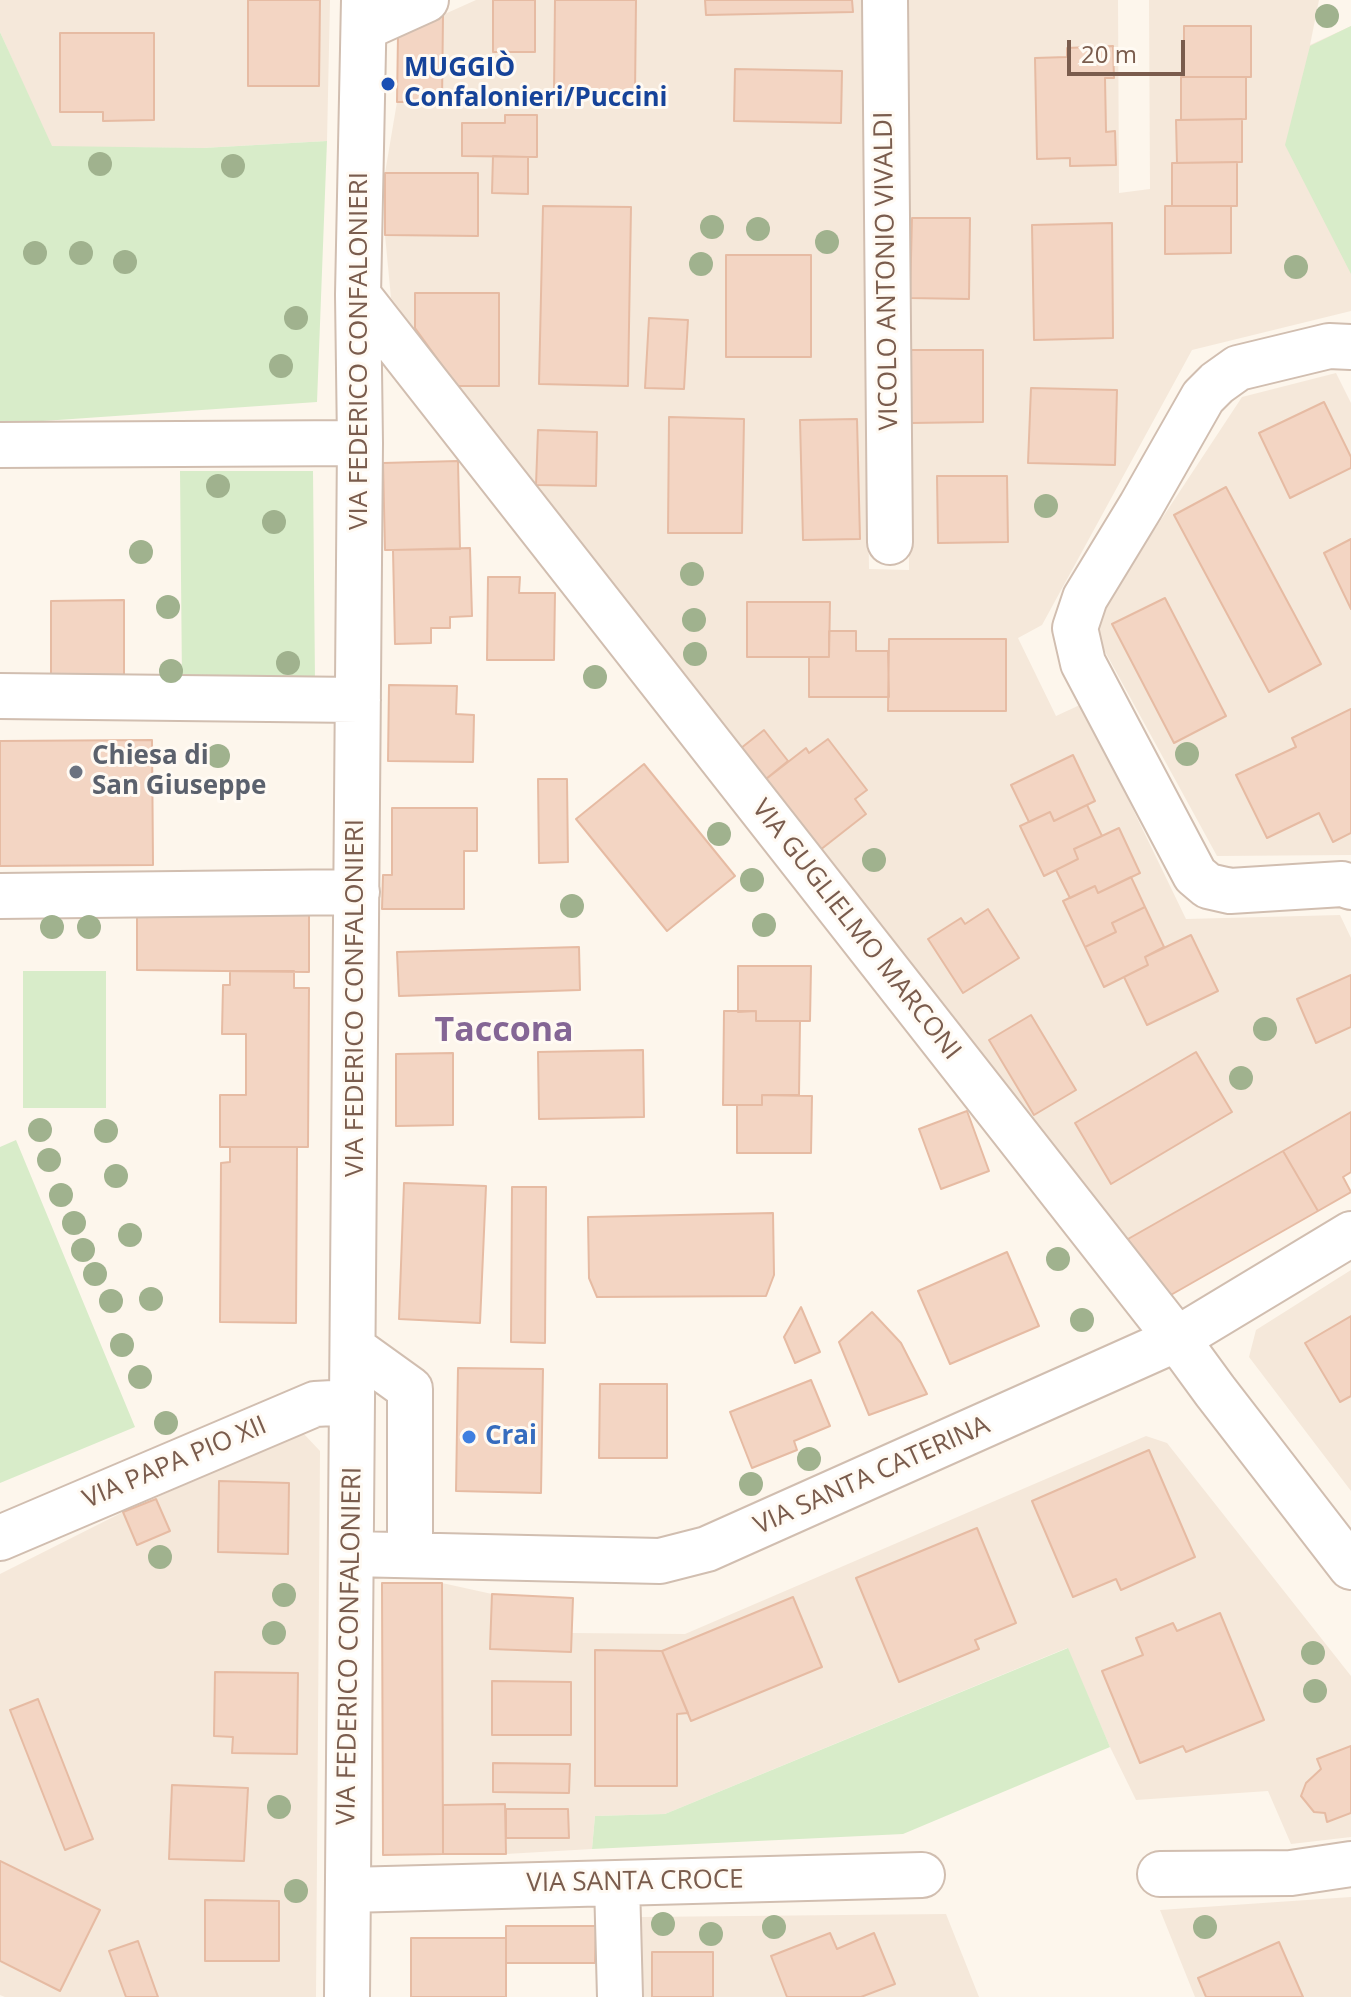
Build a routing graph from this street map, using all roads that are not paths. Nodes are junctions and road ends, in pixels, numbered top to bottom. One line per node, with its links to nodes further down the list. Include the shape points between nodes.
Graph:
1 (426, 0): 3 (street)
2 (885, 0): 8 (street, VICOLO ANTONIO VIVALDI)
3 (364, 14): 4 (street, VIA FEDERICO CONFALONIERI)
4 (358, 295): 6 (street, VIA FEDERICO CONFALONIERI); 15 (street, VIA GUGLIELMO MARCONI)
5 (1351, 347): 11 (street, via 1329,346 1238,368 1203,397 1085,598 1075,628 1083,663 1195,875 1208,886 1230,891)
6 (360, 443): 7 (street); 10 (street, VIA FEDERICO CONFALONIERI)
7 (0, 445)
8 (890, 542)
9 (0, 696): 10 (street)
10 (358, 700): 12 (street, VIA FEDERICO CONFALONIERI)
11 (1351, 887)
12 (357, 892): 13 (street); 16 (street, VIA FEDERICO CONFALONIERI)
13 (0, 896)
14 (1351, 1234): 15 (street, VIA SANTA CATERINA)
15 (1177, 1339): 20 (street, VIA SANTA CATERINA, via 707,1549 660,1561); 21 (street, VIA GUGLIELMO MARCONI)
16 (353, 1348): 17 (street, VIA FEDERICO CONFALONIERI); 20 (street, via 410,1389)
17 (352, 1402): 18 (street, VIA PAPA PIO XII, via 315,1404); 19 (street, VIA FEDERICO CONFALONIERI)
18 (0, 1538)
19 (351, 1554): 20 (street, VIA SANTA CATERINA); 26 (street, VIA FEDERICO CONFALONIERI)
20 (410, 1555)
21 (1351, 1567)
22 (1351, 1864): 23 (street, via 1291,1873)
23 (1160, 1874)
24 (922, 1875): 25 (street, VIA SANTA CROCE)
25 (617, 1883): 26 (street, VIA SANTA CROCE); 28 (street)
26 (348, 1890): 27 (street, VIA FEDERICO CONFALONIERI)
27 (347, 1997)
28 (620, 1997)

